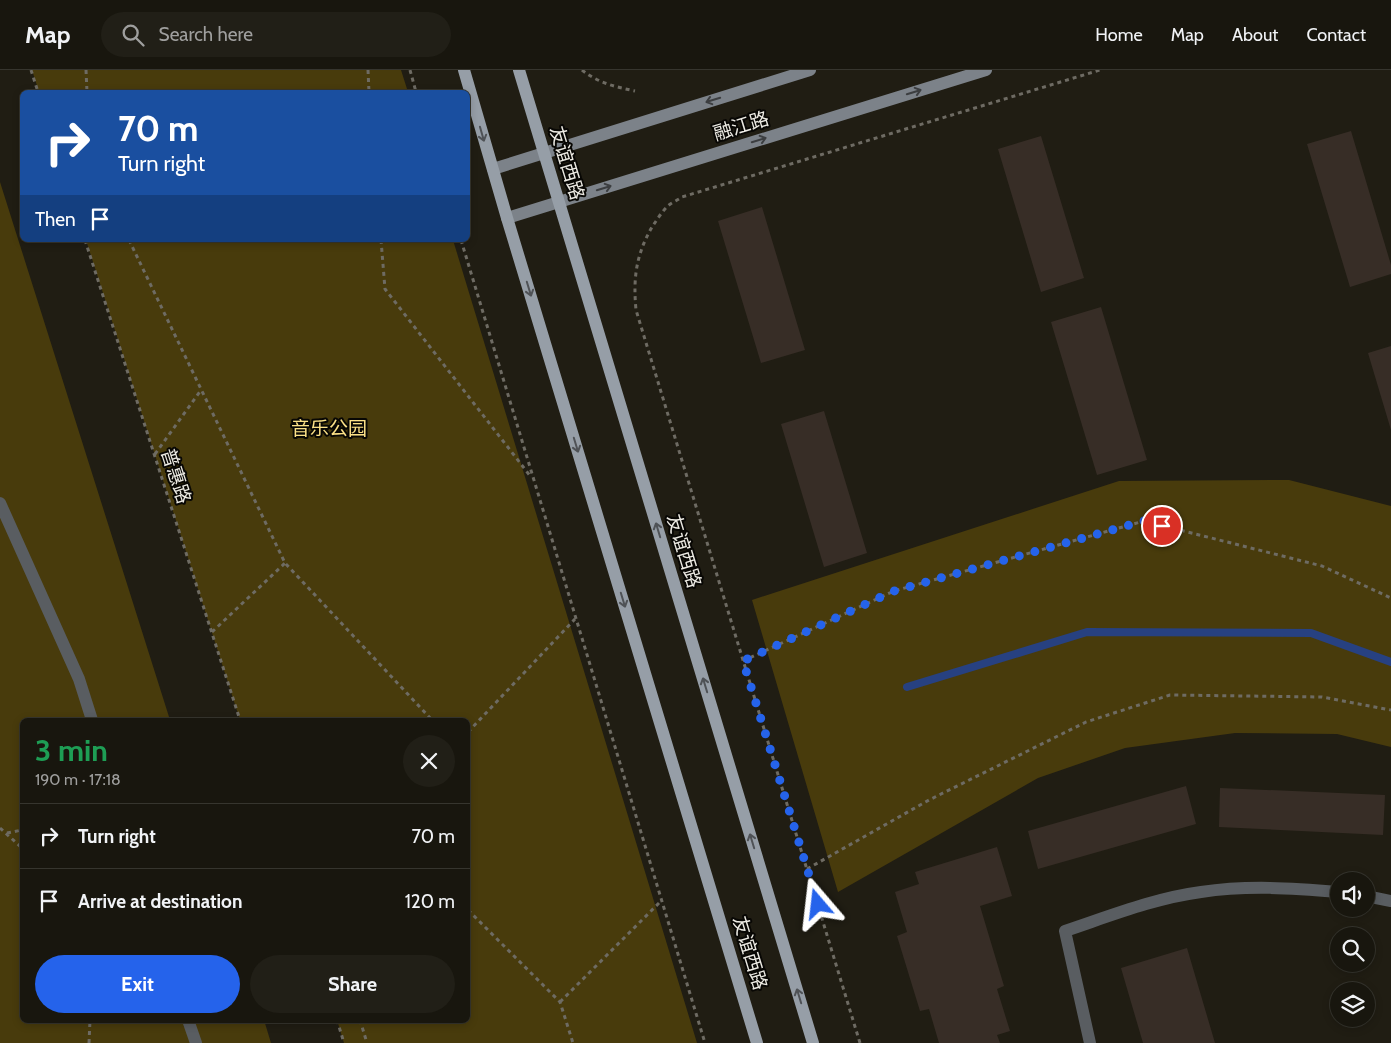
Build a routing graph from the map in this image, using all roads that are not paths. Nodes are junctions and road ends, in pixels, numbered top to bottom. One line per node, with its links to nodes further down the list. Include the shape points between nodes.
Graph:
1 (464, 70): 5 (main road, 友谊西路, one-way to 5)
2 (519, 70): 7 (main road, 友谊西路)
3 (810, 70): 7 (main road, 融江路, one-way to 7)
4 (986, 70): 9 (main road, 融江路, one-way to 4)
5 (470, 90)
6 (470, 90): 8 (main road, 友谊西路, one-way to 8)
7 (543, 152): 8 (main road, 融江路); 9 (main road, 友谊西路)
8 (493, 169): 10 (main road, 友谊西路)
9 (559, 202): 10 (main road, 融江路); 19 (main road, 友谊西路, one-way to 9)
10 (507, 218): 18 (main road, 友谊西路, one-way to 18)
11 (0, 503): 12 (street, via 79,679)
12 (91, 718)
13 (1330, 891): 20 (street, via 1260,887 1200,892 1147,904 1065,931)
14 (1375, 897): 15 (street)
15 (1391, 900)
16 (189, 1023): 17 (street)
17 (196, 1043)
18 (757, 1043)
19 (813, 1043)
20 (1090, 1043)

